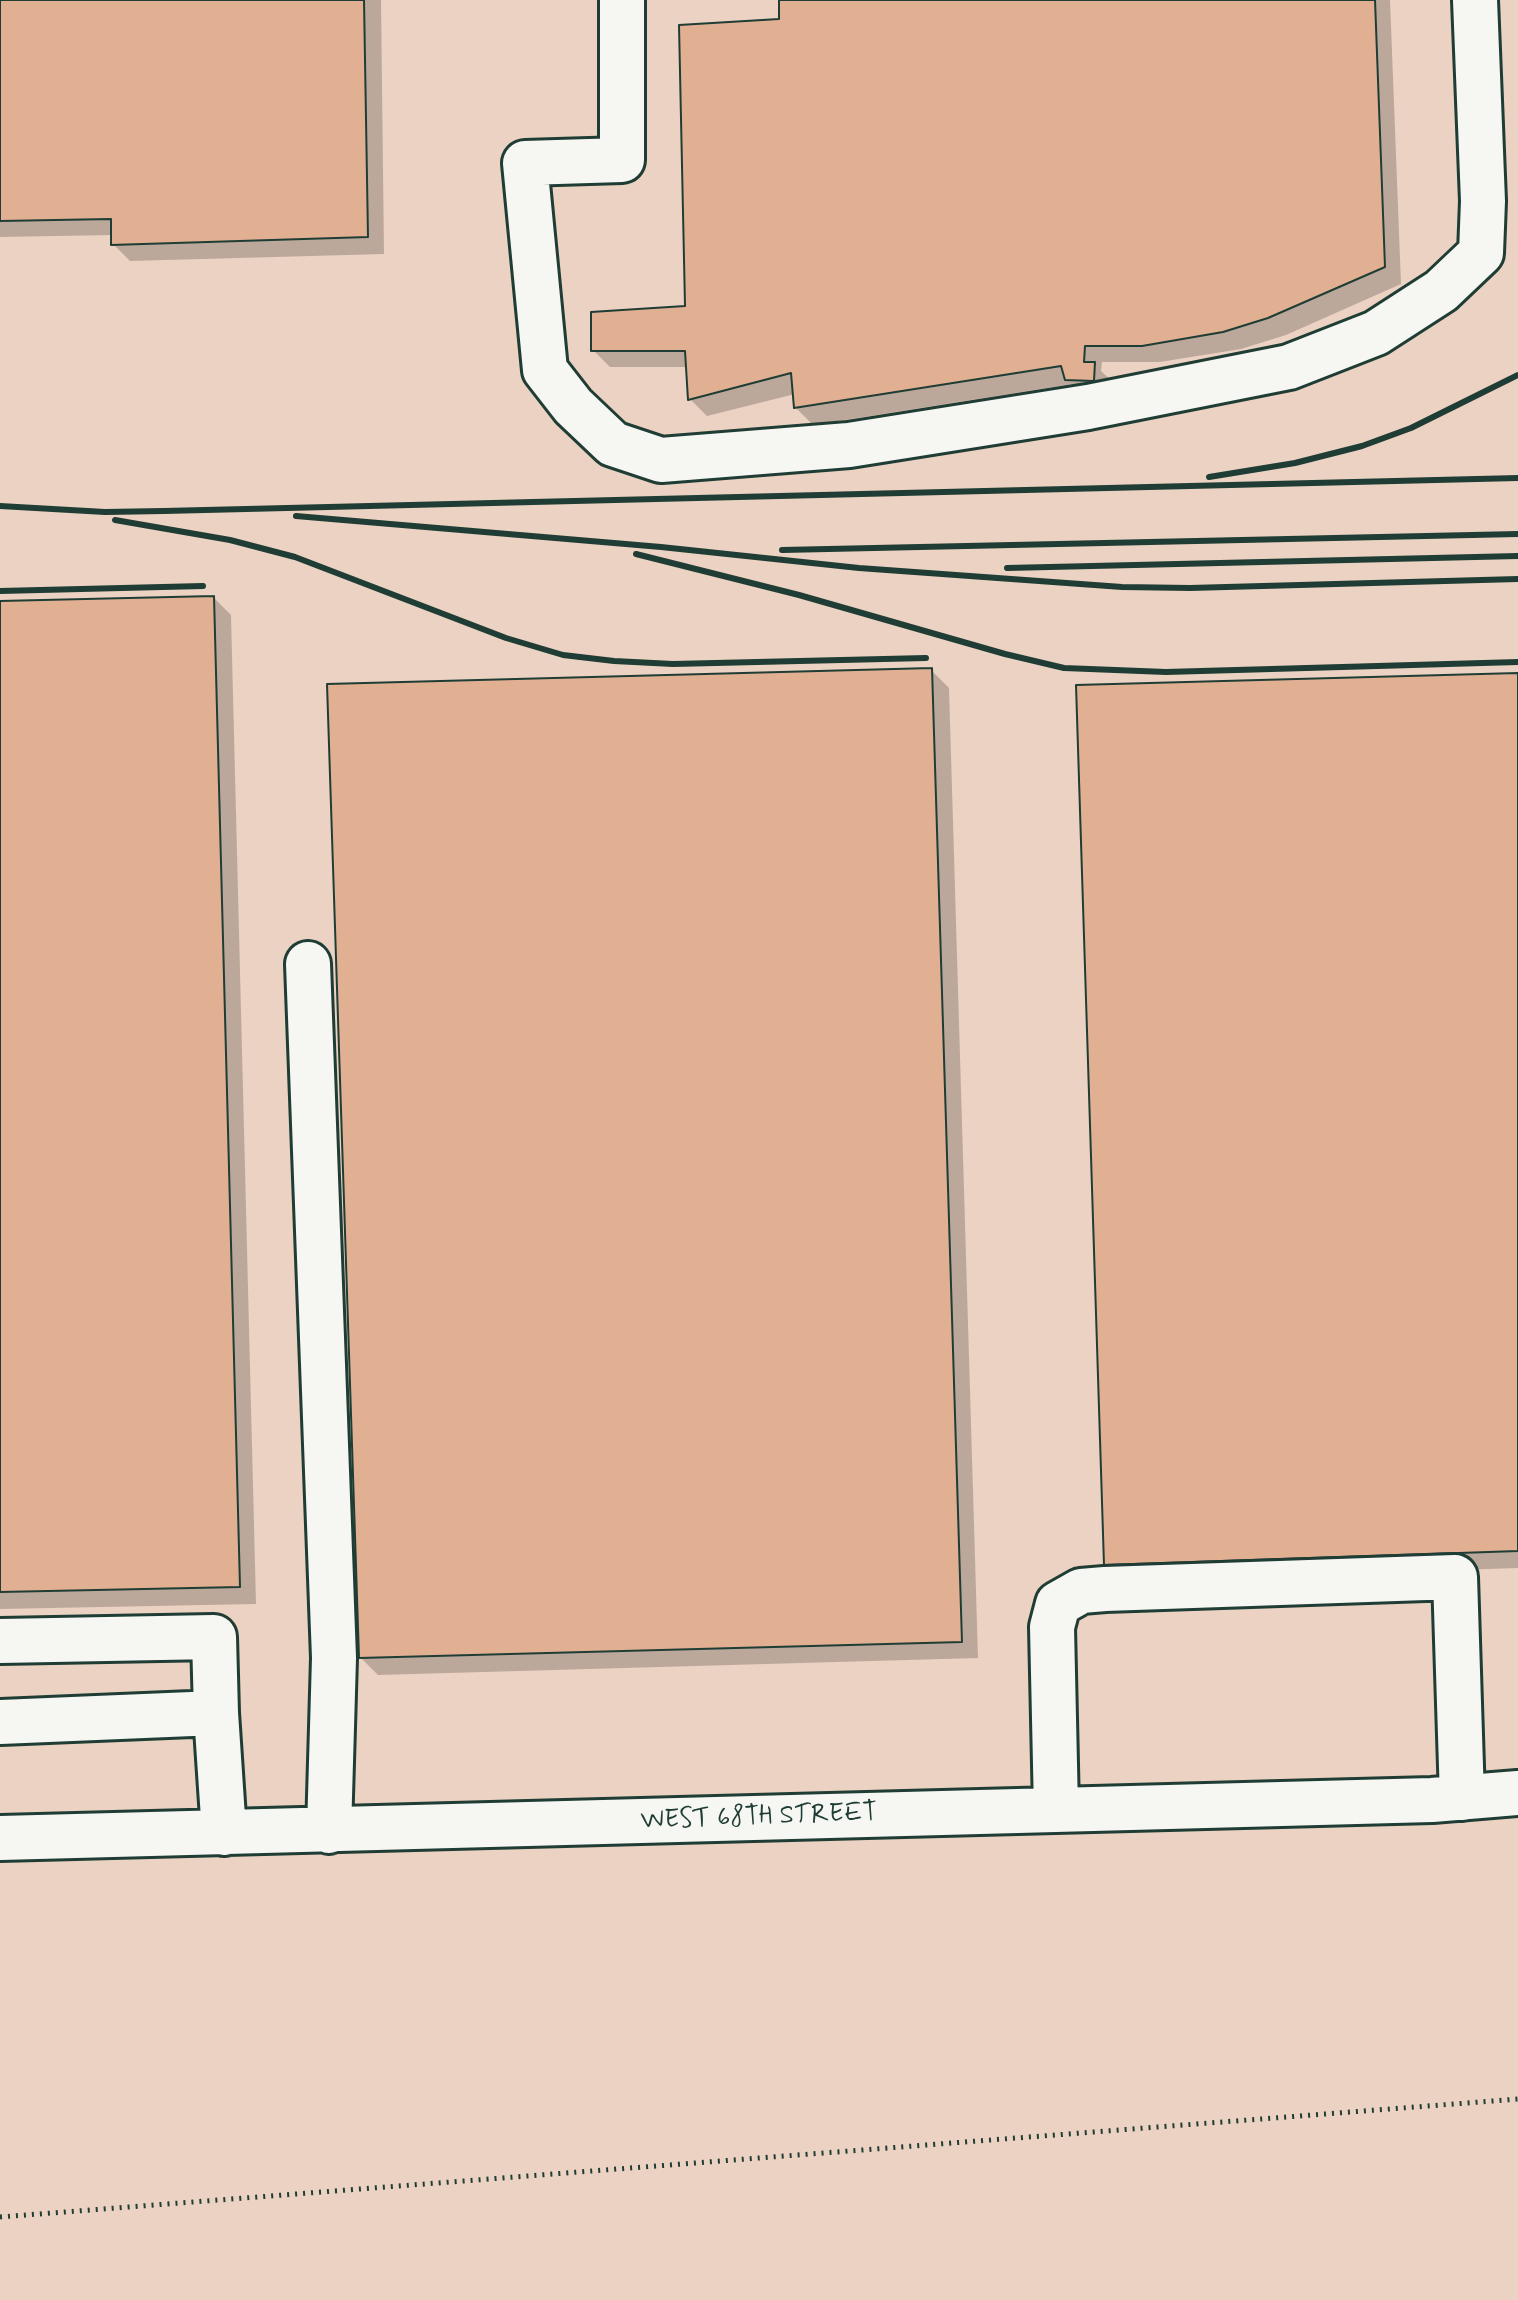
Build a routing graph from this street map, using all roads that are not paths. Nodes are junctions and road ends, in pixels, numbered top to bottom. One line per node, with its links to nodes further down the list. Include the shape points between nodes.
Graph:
1 (622, 0): 2 (street, via 622,160 525,163 545,370 613,444 661,460 849,445 1088,407 1289,367 1376,333 1441,291 1481,253)
2 (1475, 0)
3 (308, 964): 10 (street, via 334,1658)
4 (0, 1641): 5 (street, via 214,1637)
5 (216, 1713): 6 (street); 11 (street)
6 (0, 1722)
7 (1518, 1793): 8 (street, WEST 68TH STREET)
8 (1462, 1798): 9 (street, WEST 68TH STREET); 9 (street, via 1455,1577 1105,1589 1081,1591 1058,1604 1052,1627)
9 (1056, 1810): 10 (street, WEST 68TH STREET)
10 (329, 1831): 11 (street, WEST 68TH STREET)
11 (224, 1833): 12 (street, WEST 68TH STREET)
12 (0, 1838)

